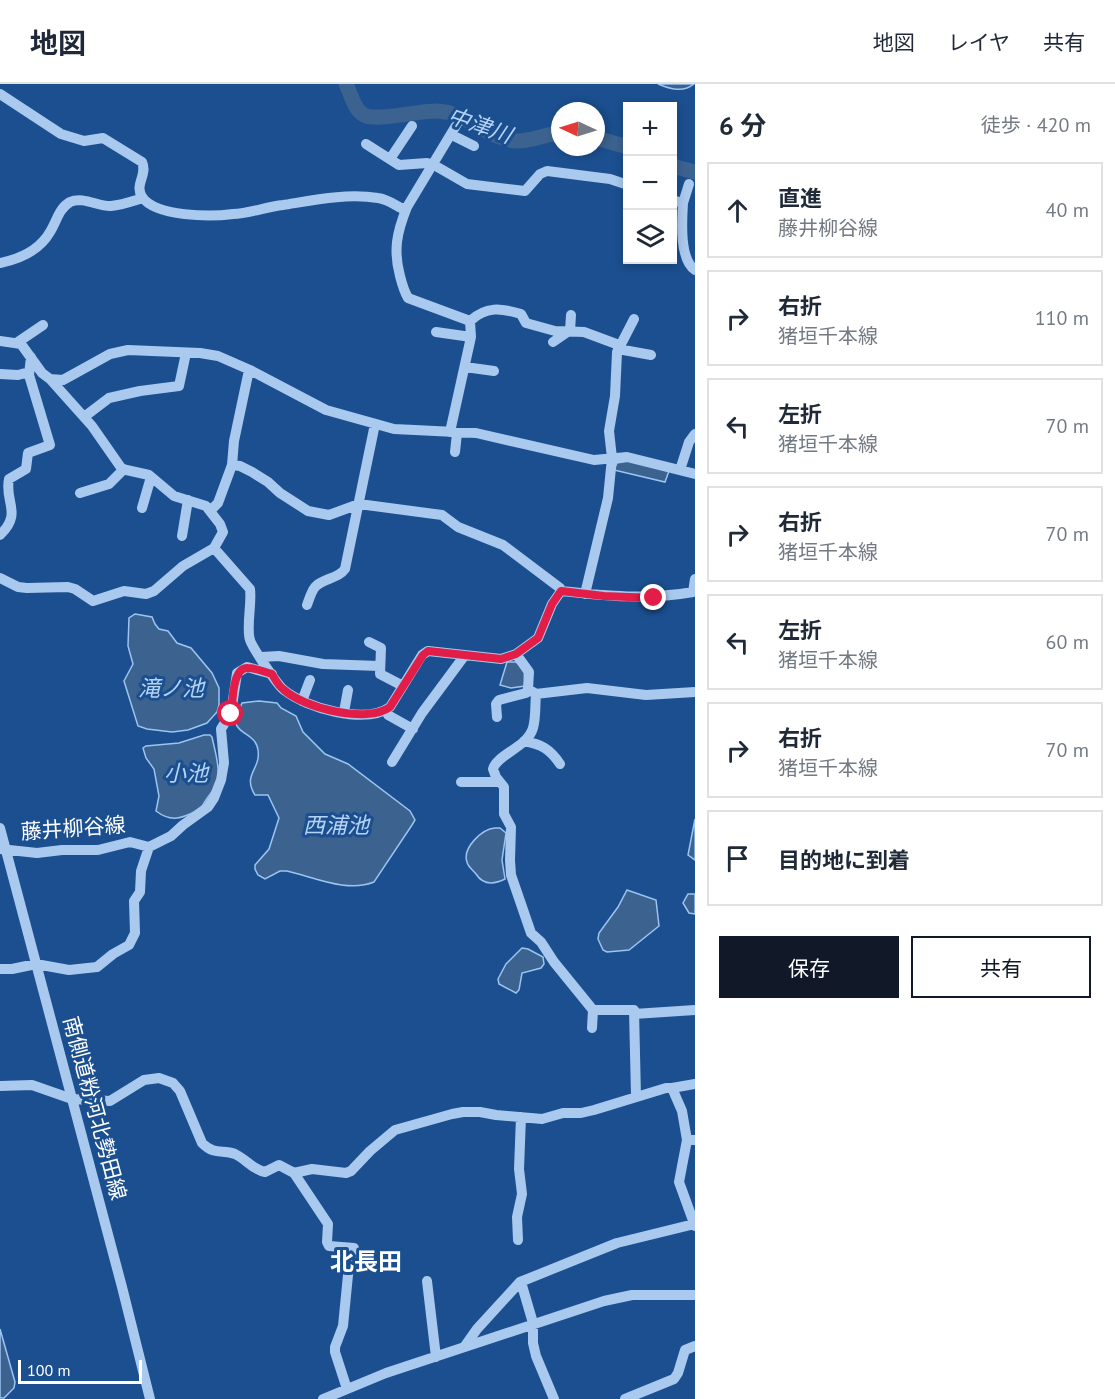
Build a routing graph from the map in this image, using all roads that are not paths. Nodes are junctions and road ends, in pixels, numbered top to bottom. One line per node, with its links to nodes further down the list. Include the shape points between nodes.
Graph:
1 (0, 94): 11 (street, via 61,134 84,141 103,138 142,162 139,186)
2 (463, 114): 4 (street)
3 (412, 126): 7 (street)
4 (453, 133): 6 (street); 8 (street)
5 (366, 144): 7 (street)
6 (474, 146)
7 (390, 159): 8 (street, via 399,165)
8 (434, 165): 9 (street, via 467,184 525,190 547,171); 13 (street)
9 (623, 184)
10 (689, 184): 12 (street)
11 (143, 198): 13 (street, via 165,211 216,215 361,196); 16 (street, via 109,206 70,202 37,246 21,259)
12 (678, 201): 15 (street)
13 (407, 207): 20 (street, via 395,251 405,293 413,301)
14 (677, 245): 15 (street)
15 (684, 247): 17 (street, via 690,267)
16 (0, 263)
17 (695, 270)
18 (571, 315): 22 (street)
19 (634, 319): 28 (street)
20 (470, 321): 22 (street, via 484,310 494,310 519,313 526,323); 24 (street)
21 (43, 325): 26 (street)
22 (569, 331): 27 (street); 28 (street, via 584,332)
23 (436, 332): 24 (street)
24 (471, 337): 32 (street)
25 (0, 341): 26 (street)
26 (18, 342): 31 (street)
27 (553, 342)
28 (619, 347): 30 (street); 43 (street, via 609,431)
29 (186, 353): 33 (street, via 218,356); 37 (street, via 128,350 110,354 63,380); 38 (street, via 179,386 109,398)
30 (651, 355)
31 (31, 357): 35 (street); 37 (street)
32 (465, 367): 34 (street); 40 (street)
33 (249, 370): 39 (street, via 326,410); 44 (street)
34 (494, 371)
35 (29, 372): 36 (street); 49 (street, via 51,445 28,453 26,469)
36 (0, 374)
37 (50, 379): 38 (street)
38 (84, 417): 45 (street)
39 (375, 423): 40 (street, via 394,429); 52 (street)
40 (453, 433): 42 (street); 43 (street, via 476,433 594,460)
41 (695, 434): 46 (street)
42 (455, 452)
43 (612, 458): 46 (street, via 627,457); 62 (street, via 608,498)
44 (232, 465): 52 (street, via 252,472 308,511 329,515); 54 (street, via 218,503)
45 (124, 469): 48 (street); 50 (street, via 109,484)
46 (681, 470): 47 (street)
47 (695, 474)
48 (151, 477): 51 (street, via 174,496); 53 (street)
49 (6, 478): 55 (street, via 12,518)
50 (80, 493)
51 (188, 500): 54 (street); 56 (street)
52 (357, 505): 60 (street, via 442,515 458,527 503,545); 63 (street, via 343,573 314,588)
53 (142, 508)
54 (210, 511): 57 (street, via 223,532)
55 (0, 535)
56 (182, 536)
57 (214, 548): 58 (street, via 146,594 124,591 93,601 68,587 18,587); 67 (street, via 250,589 250,640)
58 (0, 578)
59 (695, 579): 61 (street)
60 (561, 591): 62 (street); 65 (street, via 538,638)
61 (694, 592): 62 (street, via 654,598)
62 (585, 594)
63 (307, 605)
64 (369, 642): 68 (street, via 381,648)
65 (516, 654): 66 (street, via 501,659); 73 (street, via 529,672)
66 (465, 655): 71 (street, via 425,652); 79 (street)
67 (261, 657): 68 (street); 69 (street)
68 (380, 666): 71 (street, via 380,674)
69 (272, 674): 75 (street, via 282,688); 86 (street, 藤井柳谷線, via 247,667 237,673 231,714 221,729 224,763 213,798 208,807 171,836)
70 (310, 680): 75 (street)
71 (403, 686): 76 (street, via 385,711)
72 (348, 690): 76 (street)
73 (532, 691): 74 (street, via 587,688 646,695); 78 (street, via 499,700); 80 (street, via 533,729)
74 (695, 692)
75 (302, 701): 76 (street)
76 (344, 712)
77 (388, 715): 79 (street)
78 (497, 717)
79 (412, 729): 81 (street)
80 (524, 741): 82 (street, via 545,747); 84 (street, via 494,765)
81 (393, 762)
82 (560, 764)
83 (462, 782): 84 (street)
84 (500, 782): 90 (street, via 504,787 504,814 511,827 511,875 531,933)
85 (0, 828): 87 (street, 南側道粉河北勢田線)
86 (148, 847): 87 (street, 藤井柳谷線, via 130,842 98,850); 88 (street, via 140,892 129,900 135,921 129,945 97,967 69,970)
87 (3, 850): 88 (street, 南側道粉河北勢田線)
88 (36, 964): 89 (street); 98 (street, 南側道粉河北勢田線)
89 (0, 969)
90 (593, 1010): 92 (street, via 634,1010); 93 (street)
91 (695, 1010): 92 (street)
92 (634, 1014): 97 (street)
93 (592, 1028)
94 (695, 1084): 96 (street)
95 (0, 1086): 98 (street, via 32,1085)
96 (672, 1088): 97 (street); 100 (street)
97 (636, 1096): 99 (street, via 581,1113 542,1119)
98 (72, 1099): 101 (street, via 110,1101 144,1080 166,1080 180,1091 206,1147 216,1153 234,1154 260,1171 279,1165); 112 (street, 南側道粉河北勢田線)
99 (521, 1117): 101 (street, via 480,1112 452,1114 395,1130 346,1173 318,1169); 103 (street)
100 (691, 1140): 102 (street, via 679,1182)
101 (294, 1173): 111 (street, via 328,1224 329,1246 354,1248 343,1326 335,1347)
102 (694, 1225): 105 (street, via 617,1243)
103 (518, 1240)
104 (427, 1281): 110 (street)
105 (521, 1282): 107 (street); 109 (street)
106 (695, 1294): 107 (street, via 632,1295)
107 (532, 1323): 109 (street); 114 (street, via 536,1356)
108 (695, 1346): 115 (street, via 685,1350 674,1379)
109 (464, 1347): 110 (street)
110 (436, 1357): 111 (street)
111 (347, 1389): 113 (street)
112 (150, 1399)
113 (323, 1399)
114 (554, 1399)
115 (625, 1399)

